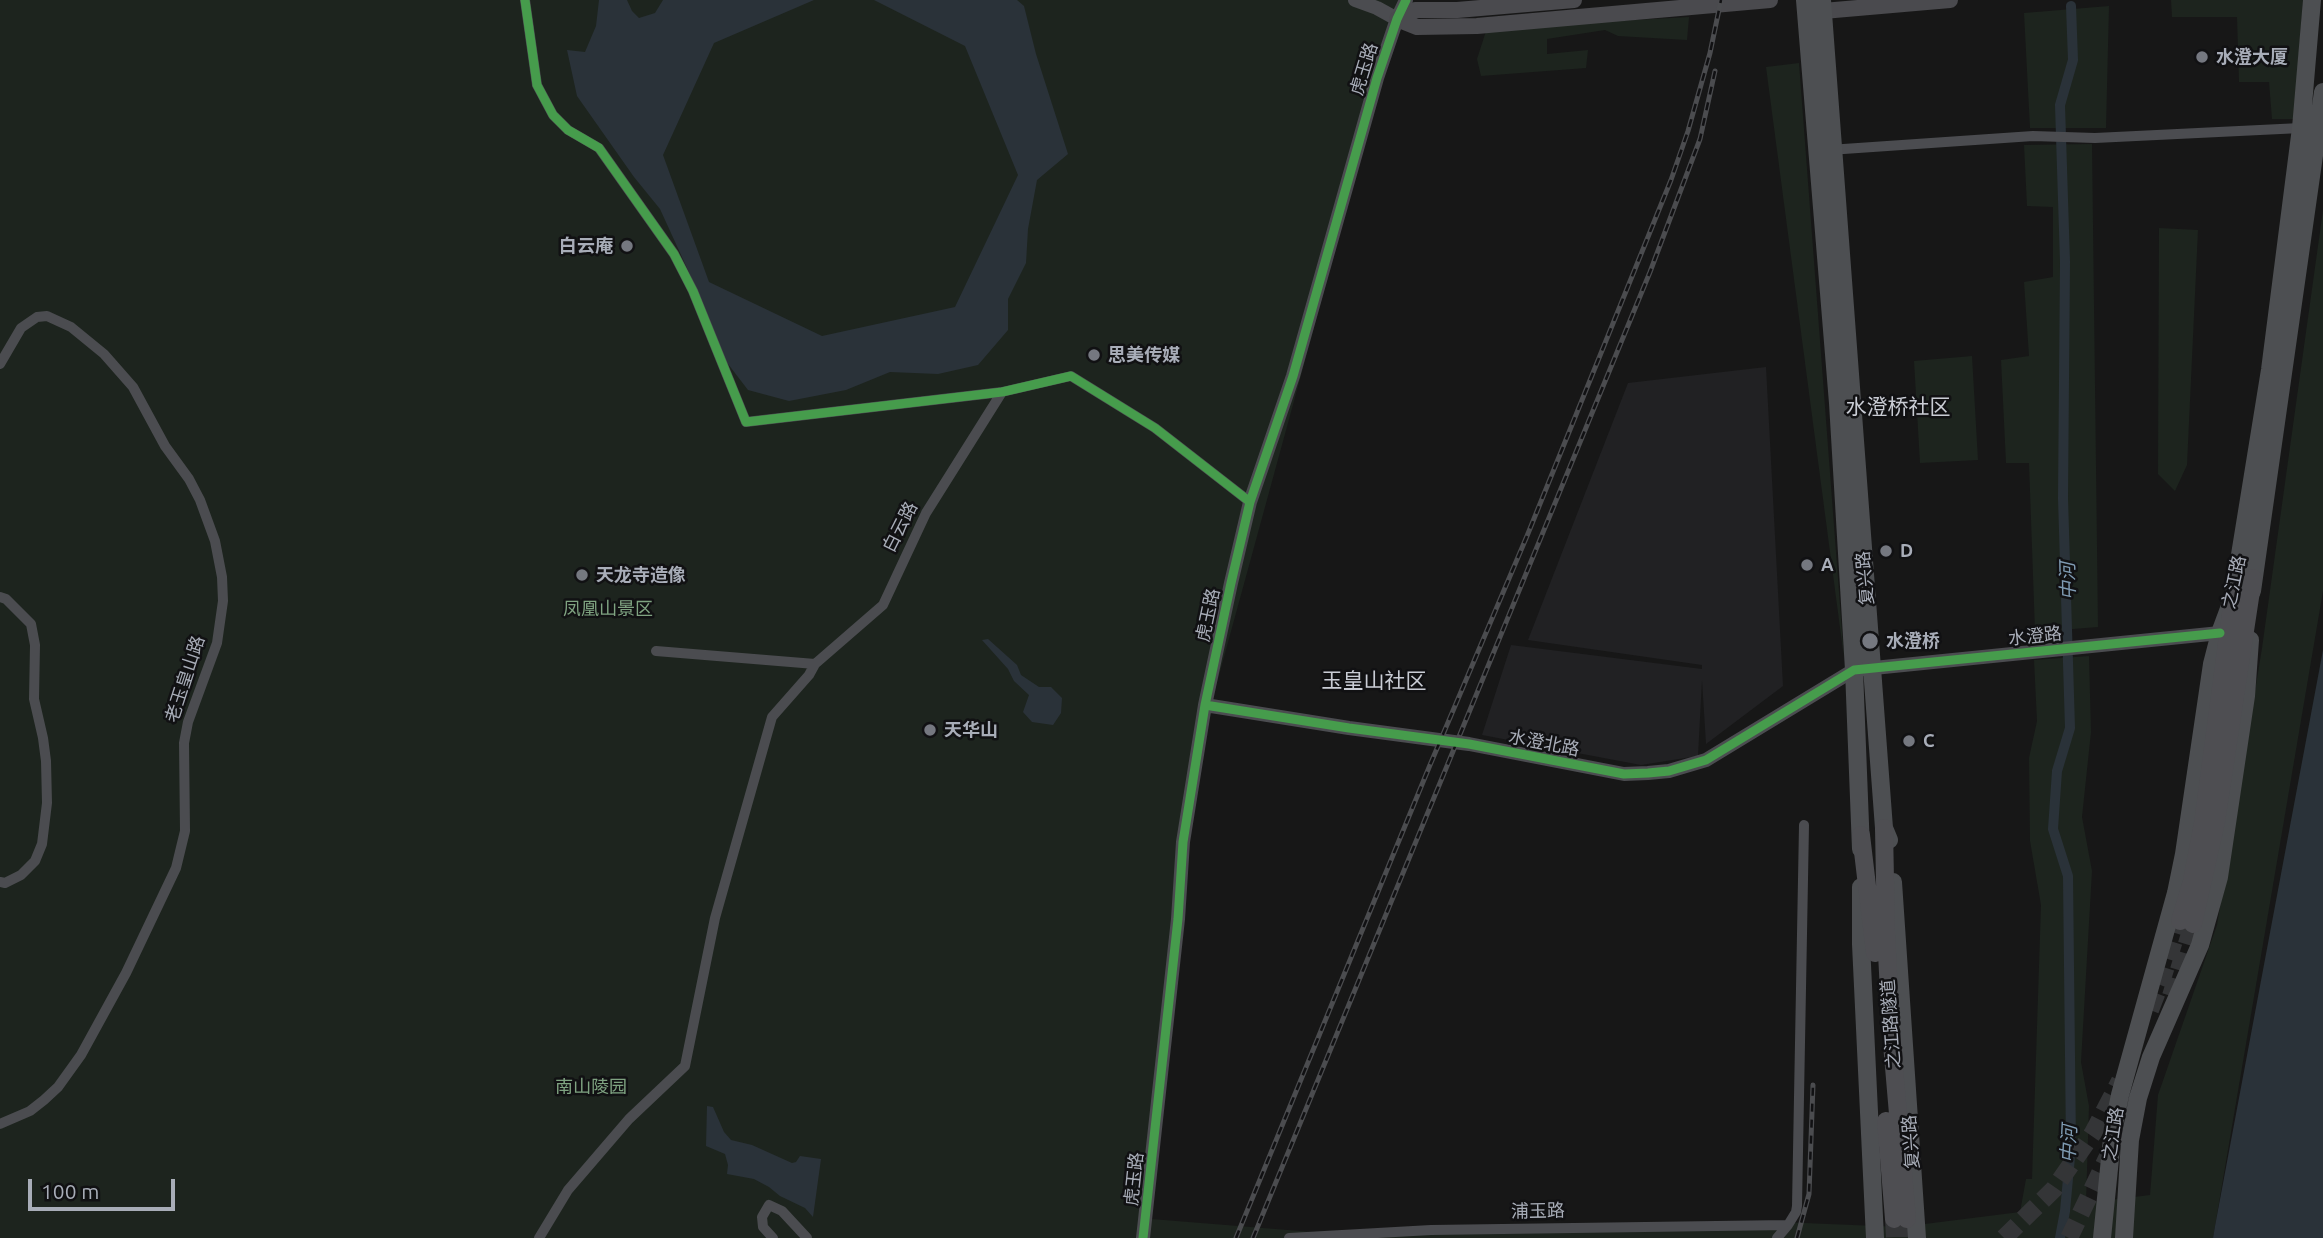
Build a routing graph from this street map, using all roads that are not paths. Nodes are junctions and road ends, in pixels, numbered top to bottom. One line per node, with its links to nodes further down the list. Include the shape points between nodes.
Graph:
1 (525, 0): 15 (street, via 537,85 553,115 598,148 674,254 746,422)
2 (1354, 0): 10 (street)
3 (1406, 0): 10 (street, 虎玉路)
4 (1574, 0): 10 (main road, via 1415,10)
5 (1770, 0): 10 (main road, via 1477,26 1417,26)
6 (1805, 0): 13 (main road, 复兴路)
7 (1950, 0): 9 (main road)
8 (2312, 0): 12 (main road, 之江路)
9 (1823, 6): 13 (main road, 复兴路)
10 (1397, 19): 16 (street, 虎玉路, via 1293,376)
11 (2323, 92): 17 (main road, 之江路)
12 (2301, 128): 13 (street, via 2095,138 2033,136); 19 (main road, 之江路, via 2270,370)
13 (1827, 151): 23 (main road, 复兴路); 24 (main road, 复兴路)
14 (0, 364): 30 (street, 老玉皇山路, via 21,328 47,316 71,327 104,354 133,387 200,500 215,541 223,601 217,643 184,743 185,831 172,878 82,1055 44,1100)
15 (1002, 393): 16 (street, via 1070,376 1155,428); 22 (street, 白云路, via 926,513 883,605)
16 (1250, 502): 25 (street, 虎玉路)
17 (2253, 578): 19 (highway, via 2216,822 2187,923); 41 (main road, 之江路, via 2246,696 2218,877 2200,945 2138,1098 2130,1140)
18 (0, 597): 29 (street, via 31,624 34,699 46,761 47,803 35,861 21,875)
19 (2233, 598): 20 (main road, 之江路)
20 (2220, 633): 23 (street, 水澄路); 40 (main road, 之江路, via 2206,692 2176,892 2113,1129)
21 (656, 651): 22 (street)
22 (815, 664): 32 (street, 白云路, via 772,717 715,918 685,1066 629,1119 568,1190)
23 (1873, 668): 24 (street, 水澄路); 27 (main road, 复兴路)
24 (1854, 670): 25 (street, 水澄北路, via 1706,760 1648,773 1624,774 1469,744); 28 (main road, 复兴路)
25 (1205, 705): 35 (street, 虎玉路, via 1183,842)
26 (1804, 825): 31 (street, via 1797,1206)
27 (1884, 828): 28 (highway, 之江路隧道, via 1900,1219); 39 (main road, 复兴路, via 1890,845)
28 (1861, 835): 38 (main road, 复兴路, via 1861,944)
29 (0, 882)
30 (0, 1124)
31 (1788, 1225): 36 (street, 浦玉路, via 1431,1230); 37 (street)
32 (539, 1238)
33 (773, 1238): 34 (street, via 763,1227 762,1217 769,1205 782,1211)
34 (807, 1238)
35 (1143, 1238)
36 (1289, 1238)
37 (1777, 1238)
38 (1875, 1238)
39 (1917, 1238)
40 (2102, 1238)
41 (2124, 1238)

